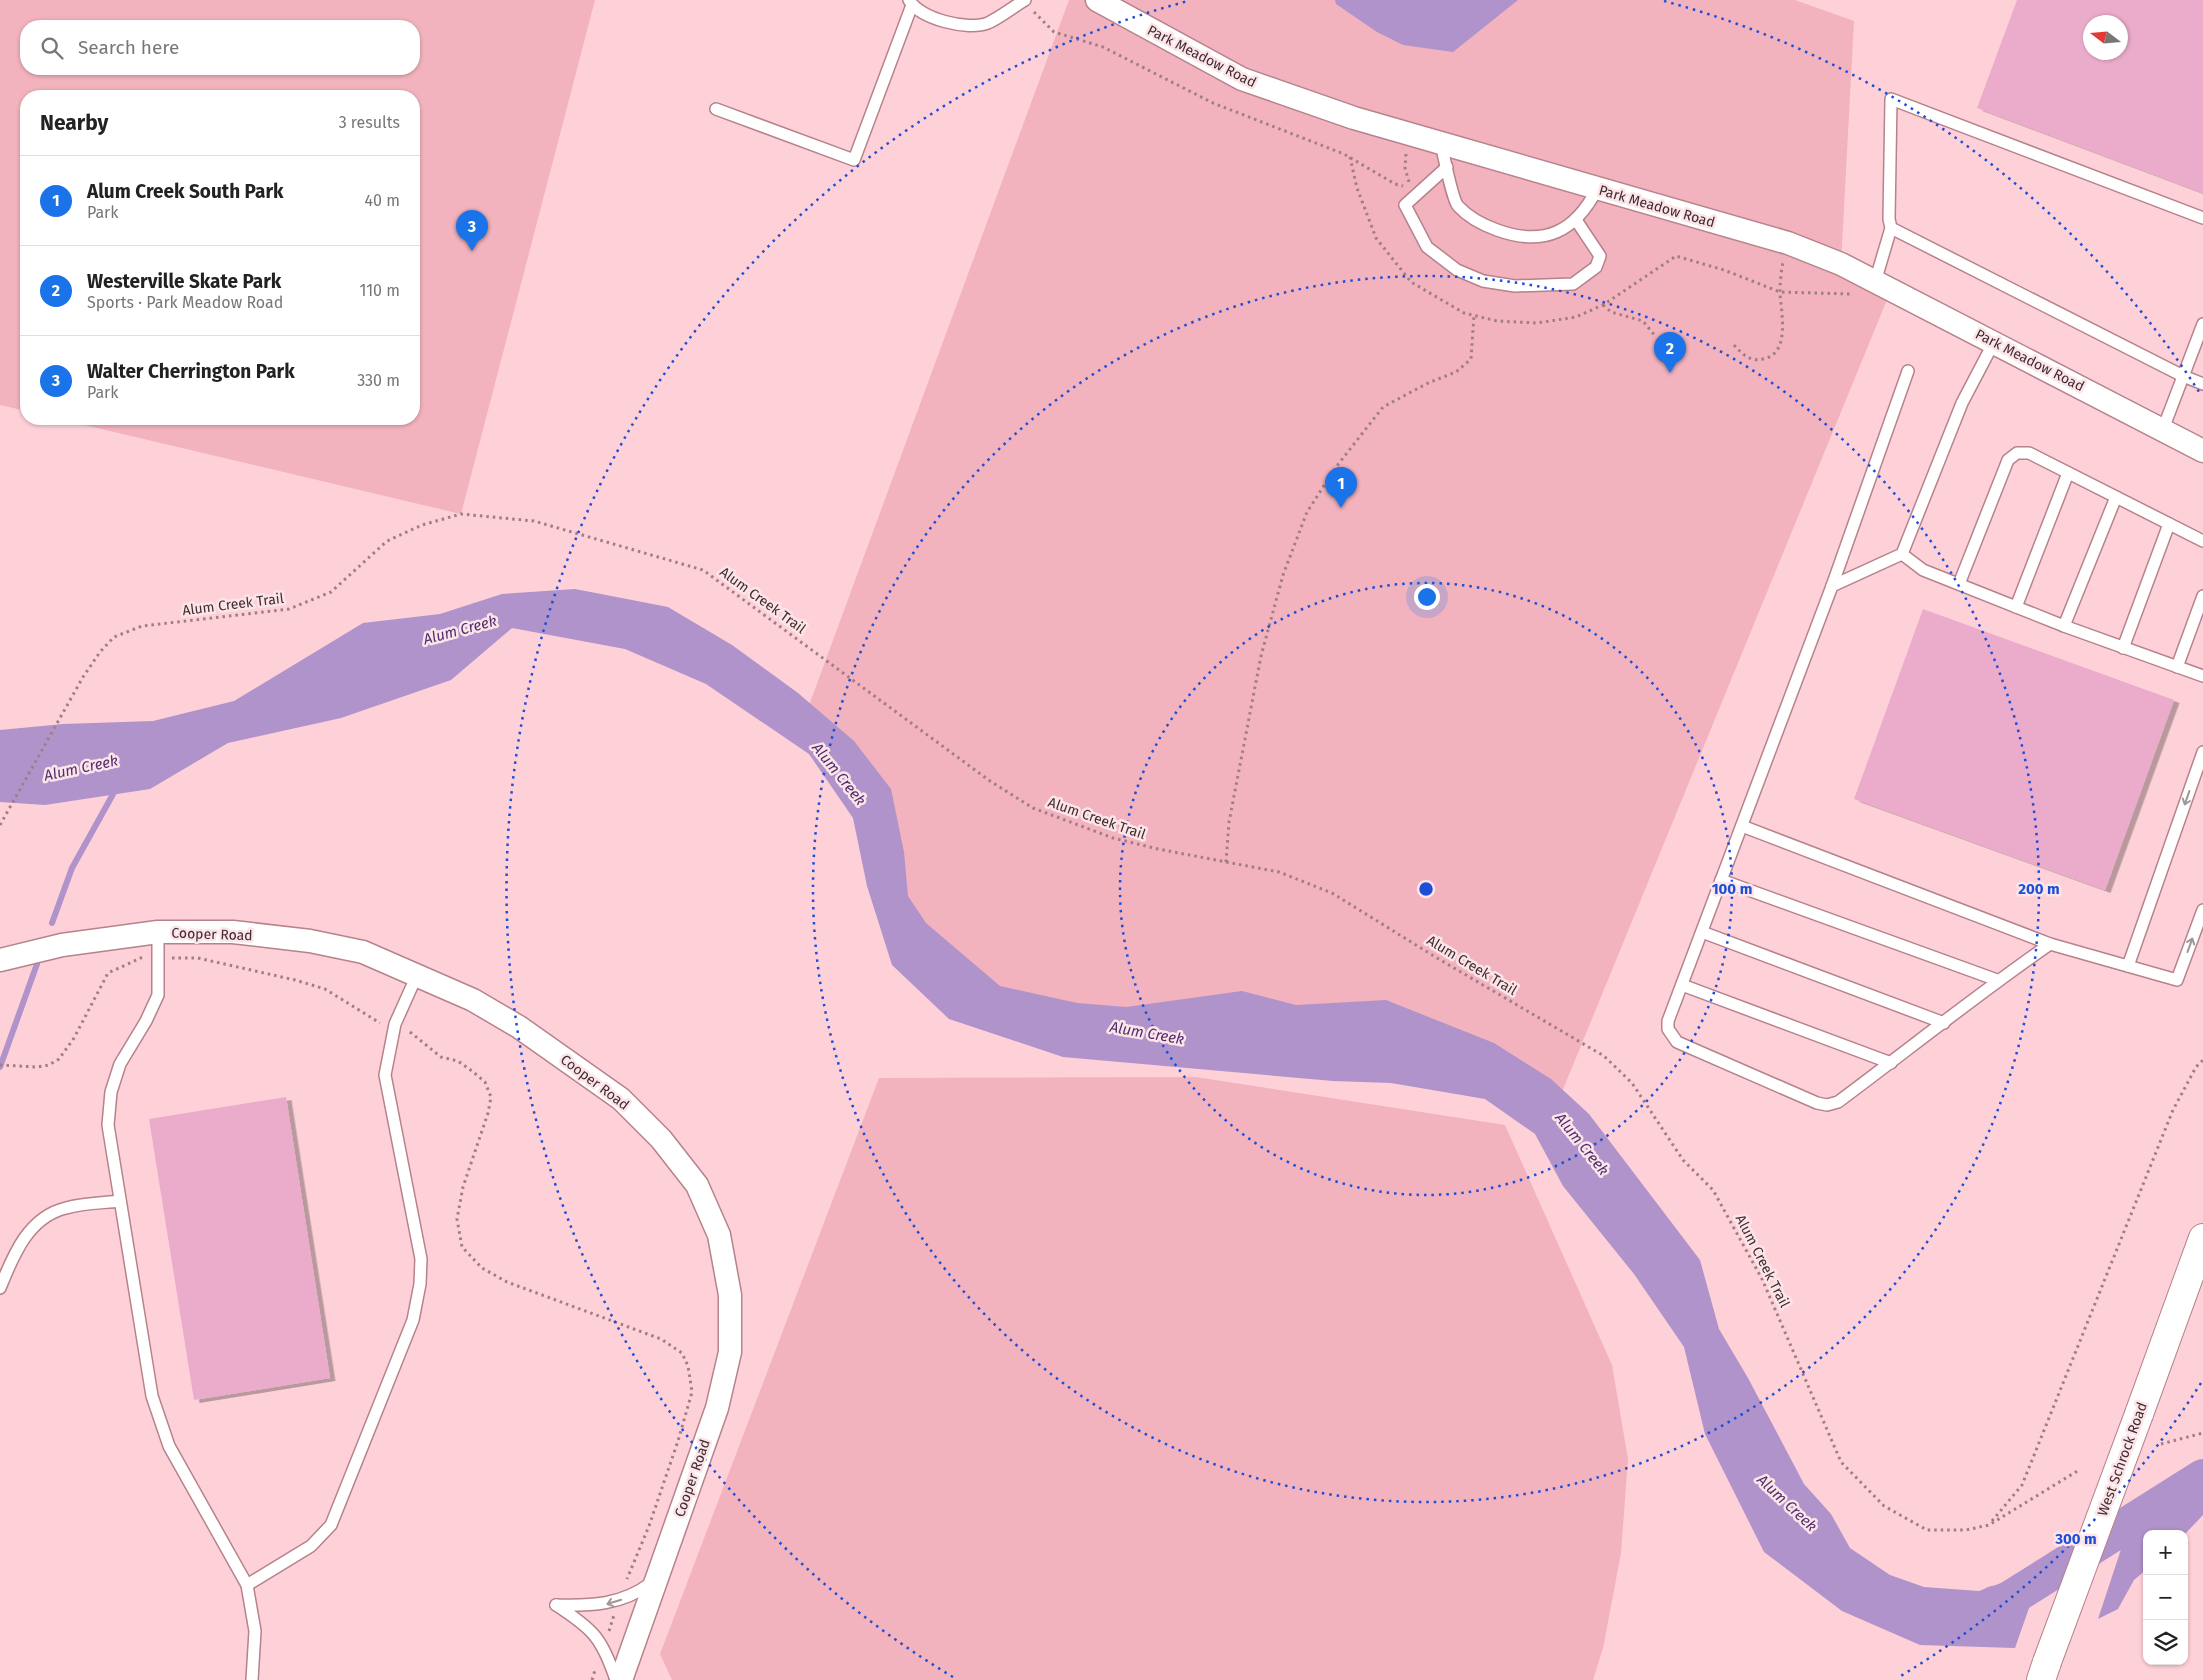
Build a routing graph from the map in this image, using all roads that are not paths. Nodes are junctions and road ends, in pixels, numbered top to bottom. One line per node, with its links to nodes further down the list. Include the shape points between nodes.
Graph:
1 (1097, 0): 5 (street, Park Meadow Road, via 1242,79)
2 (1024, 1): 3 (lane, via 987,24 959,26 934,17)
3 (911, 3): 4 (lane, via 854,160)
4 (716, 110)
5 (1442, 144): 6 (lane); 7 (street, Park Meadow Road)
6 (1447, 167): 9 (lane, via 1457,205 1480,224 1532,238 1553,234); 9 (lane, via 1405,205 1427,247 1457,270 1483,281 1515,286 1574,284 1596,267 1600,256)
7 (1597, 189): 9 (lane); 11 (street, Park Meadow Road, via 1788,243 1841,264)
8 (2203, 218): 10 (lane, via 1892,99)
9 (1576, 220)
10 (1891, 228): 11 (lane); 15 (lane)
11 (1875, 282): 13 (street, Park Meadow Road)
12 (2203, 324): 15 (lane)
13 (1994, 342): 17 (street, Park Meadow Road); 23 (lane, via 1962,403)
14 (1908, 371): 25 (lane)
15 (2183, 376): 16 (lane); 17 (lane)
16 (2203, 384)
17 (2163, 429): 18 (street, Park Meadow Road)
18 (2203, 450)
19 (2068, 473): 20 (lane); 24 (lane, via 2029,454 2017,453 2008,460); 27 (lane)
20 (2116, 497): 21 (lane); 28 (lane)
21 (2169, 524): 22 (lane); 29 (lane)
22 (2203, 541)
23 (1902, 554): 24 (lane, via 1923,570); 25 (lane)
24 (1959, 584): 27 (lane)
25 (1832, 586): 33 (lane)
26 (2203, 596): 30 (lane)
27 (2016, 607): 28 (lane)
28 (2064, 626): 29 (lane)
29 (2123, 648): 30 (lane)
30 (2177, 667): 31 (lane)
31 (2203, 676)
32 (2203, 752): 40 (lane, one-way to 40)
33 (1742, 826): 34 (lane); 38 (lane)
34 (1721, 880): 37 (lane); 42 (lane)
35 (2203, 910): 40 (lane, one-way to 35, via 2177,980)
36 (158, 932): 39 (street, Cooper Road, via 62,945); 41 (street, Cooper Road, via 233,932 310,941 362,952); 46 (lane, via 158,995 120,1064 111,1092 108,1125)
37 (1702, 932): 43 (lane); 44 (lane)
38 (2050, 944): 40 (lane); 42 (lane)
39 (0, 960)
40 (2128, 966)
41 (417, 975): 49 (street, Cooper Road, via 473,1000 519,1027 621,1099 661,1139 697,1185 719,1236 730,1295 730,1352 717,1408); 50 (lane, via 395,1027 385,1075 420,1259 420,1284 413,1320 332,1525 311,1546)
42 (1997, 980): 44 (lane)
43 (1682, 985): 45 (lane); 45 (lane, via 1668,1021 1668,1029 1677,1042 1817,1103 1838,1102)
44 (1944, 1023): 45 (lane)
45 (1891, 1063)
46 (120, 1201): 48 (lane, via 65,1208 42,1219 23,1240); 50 (lane, via 152,1396 169,1446)
47 (2203, 1238): 51 (main road, West Schrock Road, bridge)
48 (0, 1288)
49 (657, 1579): 53 (lane, one-way to 53, via 640,1592 602,1605 556,1605 590,1629 603,1647); 54 (street, Cooper Road)
50 (247, 1585): 52 (lane, via 255,1631)
51 (2044, 1671)
52 (252, 1680)
53 (616, 1680)
54 (621, 1680)

